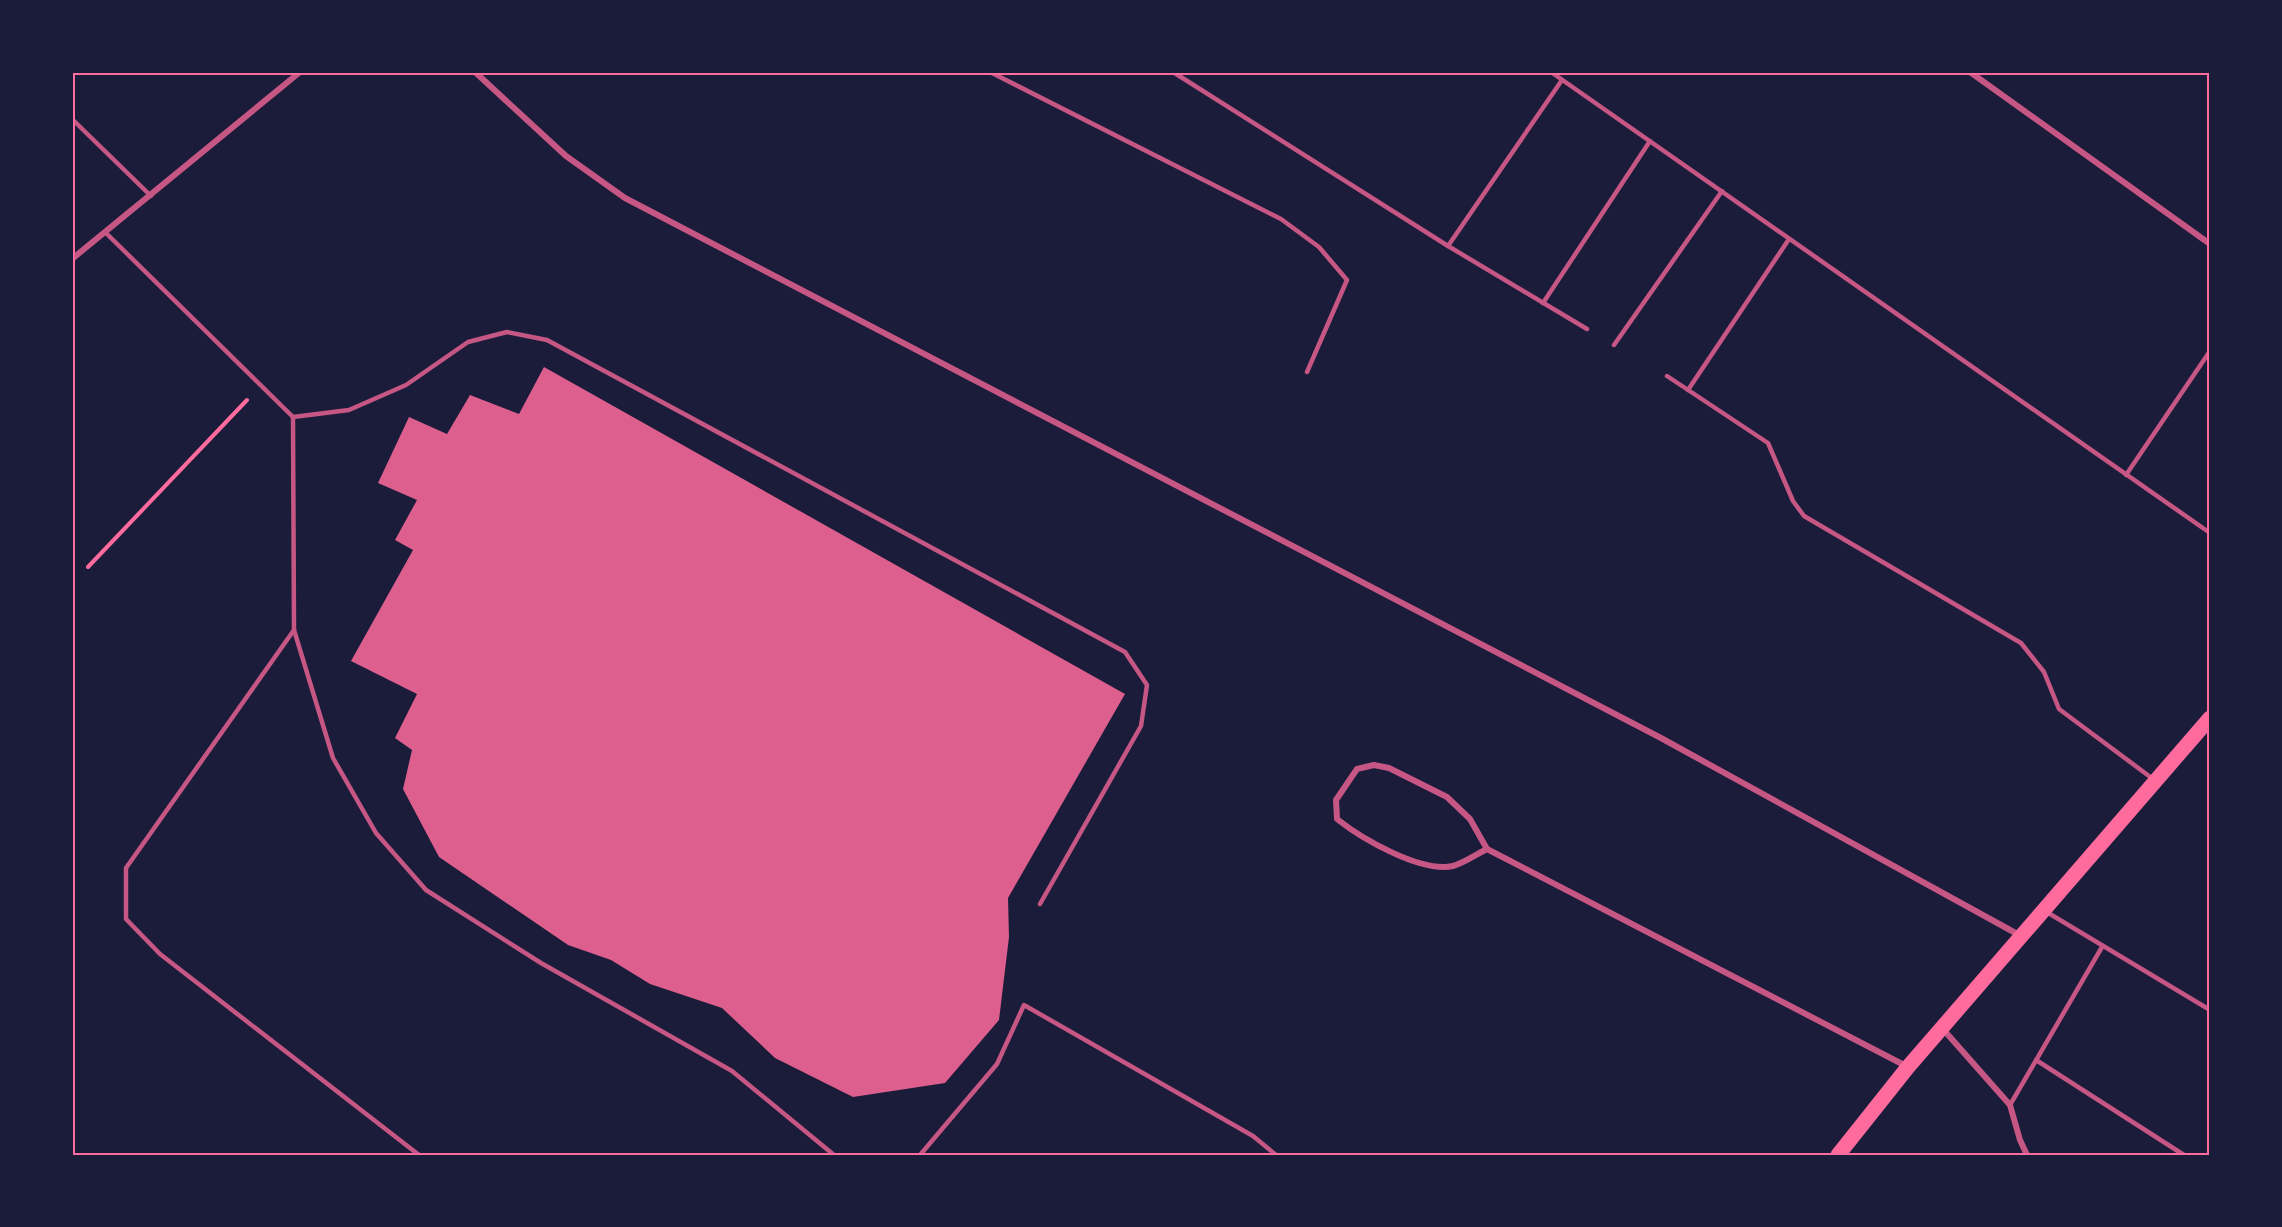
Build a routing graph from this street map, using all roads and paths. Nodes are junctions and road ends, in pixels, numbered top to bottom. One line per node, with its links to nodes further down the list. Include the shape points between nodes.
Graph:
1 (300, 72): 11 (street)
2 (475, 72): 35 (street, via 566,156 626,198 1661,738)
3 (990, 72): 21 (lane, via 1281,219 1319,247 1347,280)
4 (1173, 72): 15 (lane)
5 (1551, 72): 7 (lane)
6 (1970, 72): 14 (street)
7 (1562, 80): 9 (lane); 15 (lane)
8 (72, 119): 11 (lane)
9 (1650, 141): 10 (lane); 17 (lane)
10 (1722, 191): 13 (lane); 19 (lane)
11 (151, 196): 12 (street)
12 (106, 233): 16 (street); 23 (lane)
13 (1789, 238): 24 (lane); 26 (lane)
14 (2210, 243)
15 (1448, 246): 17 (lane)
16 (72, 259)
17 (1543, 303): 18 (lane)
18 (1587, 329)
19 (1614, 345)
20 (2210, 351): 26 (lane)
21 (1307, 372)
22 (1667, 376): 24 (lane)
23 (260, 387): 25 (lane); 28 (path)
24 (1688, 390): 31 (lane, via 1768,443 1793,501 1804,516 2021,643 2044,672 2059,708)
25 (293, 417): 29 (lane); 33 (lane, via 349,410 406,385 468,342 507,332 547,340 1125,652 1147,685 1141,726)
26 (2126, 474): 27 (lane)
27 (2210, 533)
28 (88, 567)
29 (294, 630): 42 (lane, via 126,868 126,919 160,954); 43 (lane, via 333,758 376,833 426,890 541,963 732,1071)
30 (2210, 718): 31 (main road)
31 (2155, 781): 34 (main road)
32 (1487, 849): 32 (street, via 1453,866 1424,865 1358,835 1337,819 1336,800 1357,769 1374,765 1389,768 1447,797 1470,819); 40 (street)
33 (1040, 904)
34 (2043, 910): 35 (main road); 36 (lane)
35 (2021, 936): 38 (main road)
36 (2102, 947): 37 (lane); 39 (lane)
37 (2210, 1010)
38 (1942, 1028): 40 (main road); 41 (street)
39 (2036, 1059): 41 (lane); 48 (lane)
40 (1908, 1067): 46 (main road)
41 (2010, 1105): 47 (street)
42 (419, 1155)
43 (834, 1155)
44 (920, 1155): 45 (lane, via 997,1064 1024,1005 1253,1136)
45 (1276, 1155)
46 (1838, 1155)
47 (2027, 1155)
48 (2184, 1155)

